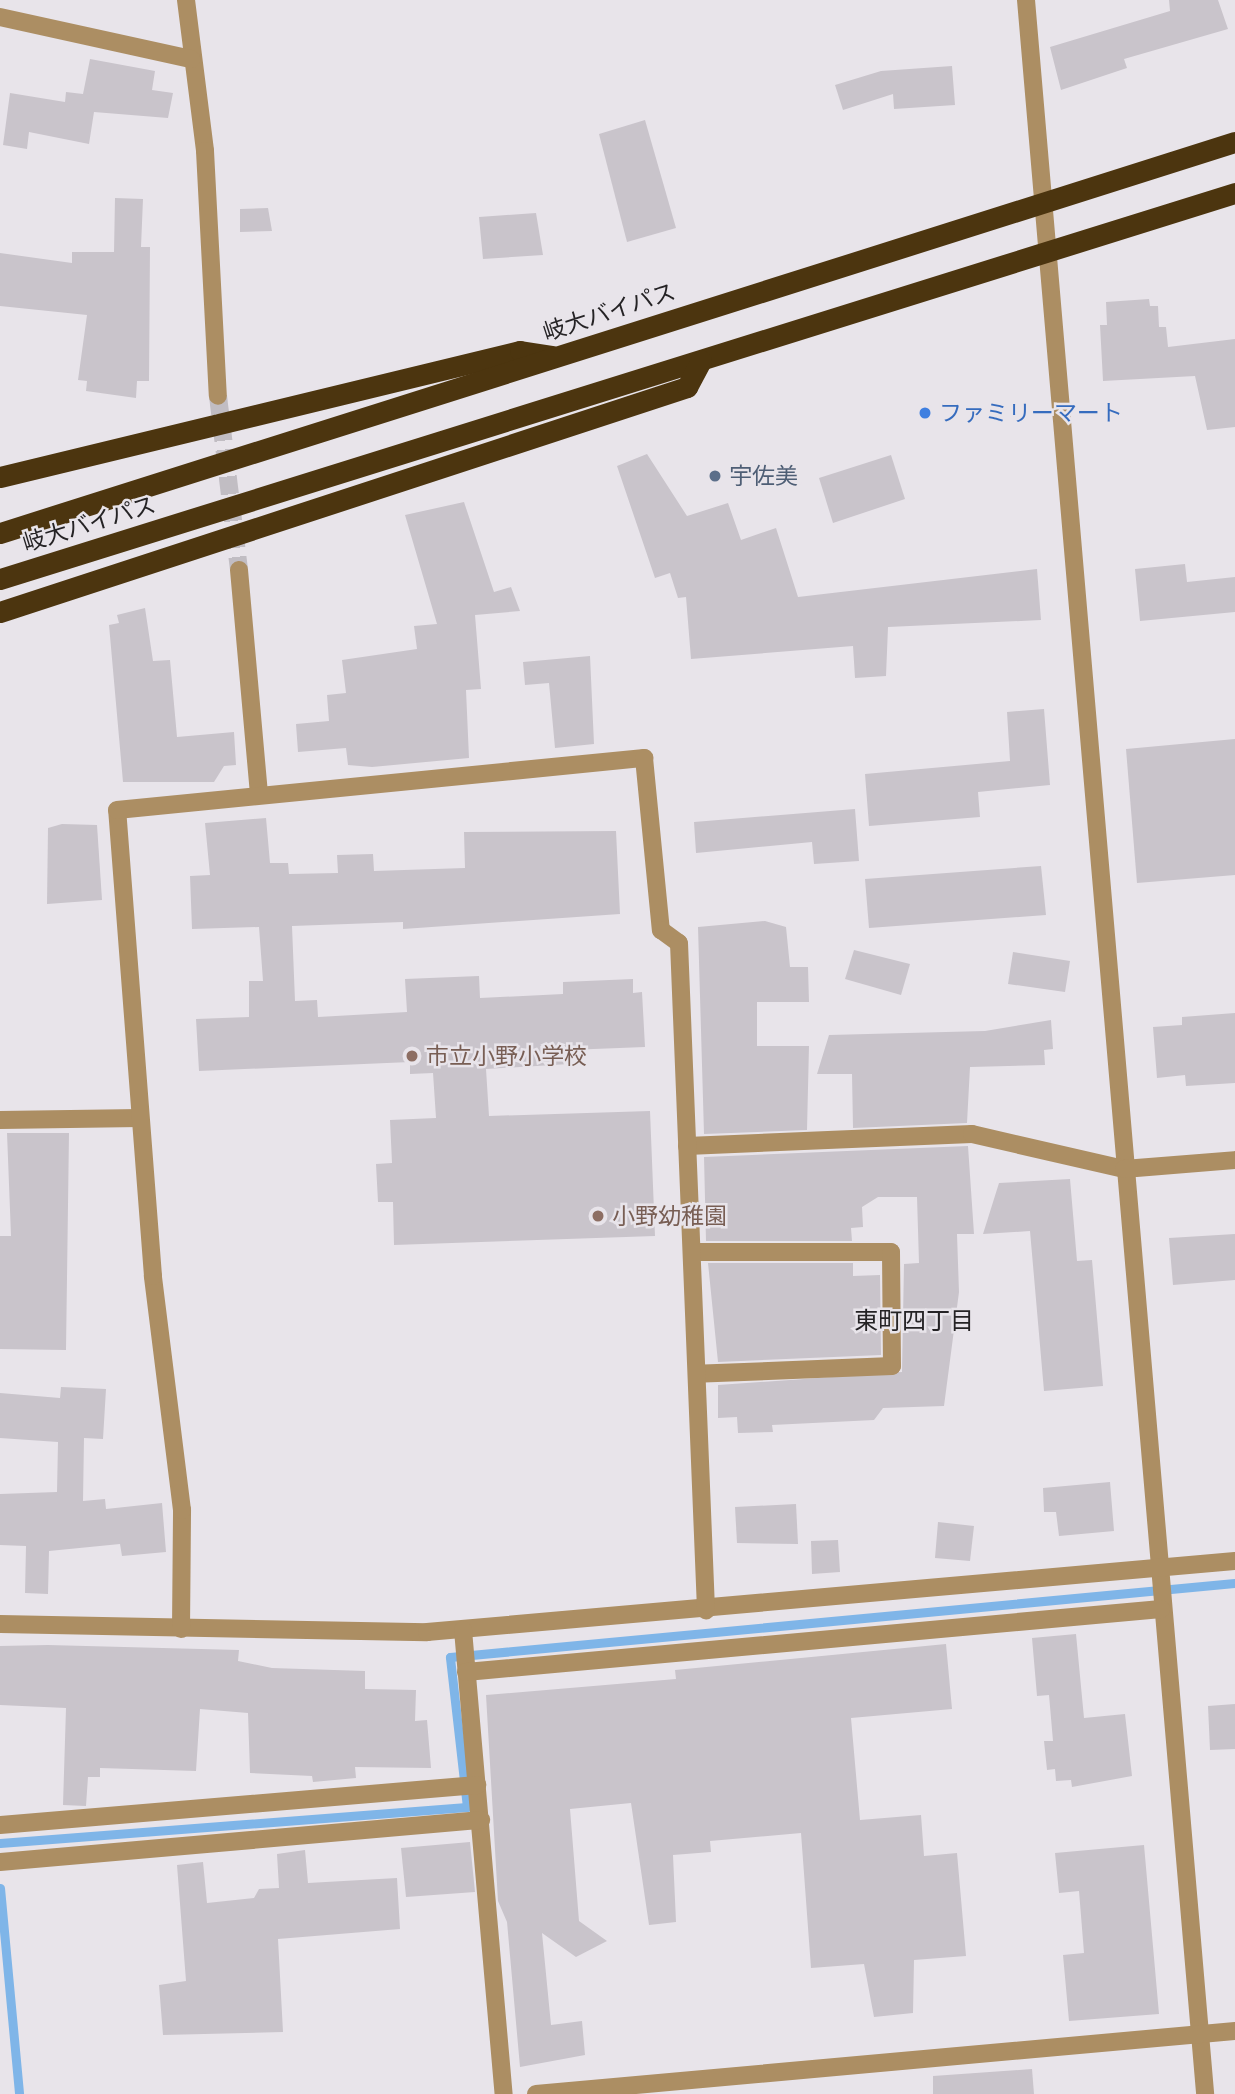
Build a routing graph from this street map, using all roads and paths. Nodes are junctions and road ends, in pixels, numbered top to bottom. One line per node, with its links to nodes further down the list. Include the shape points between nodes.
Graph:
1 (186, 0): 4 (street)
2 (1026, 0): 7 (street)
3 (0, 17): 4 (street)
4 (191, 59): 11 (street, via 205,151)
5 (1235, 142): 7 (highway, 岐大バイパス)
6 (1235, 193): 8 (highway, 岐大バイパス)
7 (1044, 198): 8 (street); 9 (highway, 岐大バイパス)
8 (1048, 251): 10 (highway, 岐大バイパス); 22 (street)
9 (557, 357): 12 (highway, via 520,351); 13 (highway, 岐大バイパス)
10 (701, 361): 15 (highway, 岐大バイパス); 16 (highway, via 687,387 310,516)
11 (218, 396)
12 (0, 477)
13 (0, 533)
14 (239, 570): 17 (street)
15 (0, 579)
16 (0, 612)
17 (259, 794): 18 (street, via 117,810); 20 (street, via 644,758 660,930 679,943)
18 (140, 1118): 19 (street); 30 (street, via 182,1510)
19 (0, 1120)
20 (687, 1146): 22 (street, via 972,1134); 23 (street)
21 (1235, 1160): 22 (street)
22 (1124, 1169): 26 (street)
23 (692, 1252): 24 (street); 24 (street, via 891,1252 892,1366)
24 (697, 1374): 27 (street)
25 (1235, 1560): 26 (street)
26 (1158, 1568): 27 (street); 28 (street)
27 (706, 1609): 31 (street)
28 (1161, 1609): 32 (street); 38 (street)
29 (0, 1624): 30 (street)
30 (181, 1629): 31 (street)
31 (463, 1630): 32 (street)
32 (466, 1672): 33 (street)
33 (477, 1785): 34 (street); 35 (street)
34 (481, 1820): 36 (street); 39 (street)
35 (0, 1825)
36 (0, 1862)
37 (1235, 2031): 38 (street)
38 (1200, 2034): 40 (street); 41 (street)
39 (504, 2094)
40 (536, 2094)
41 (1205, 2094)

